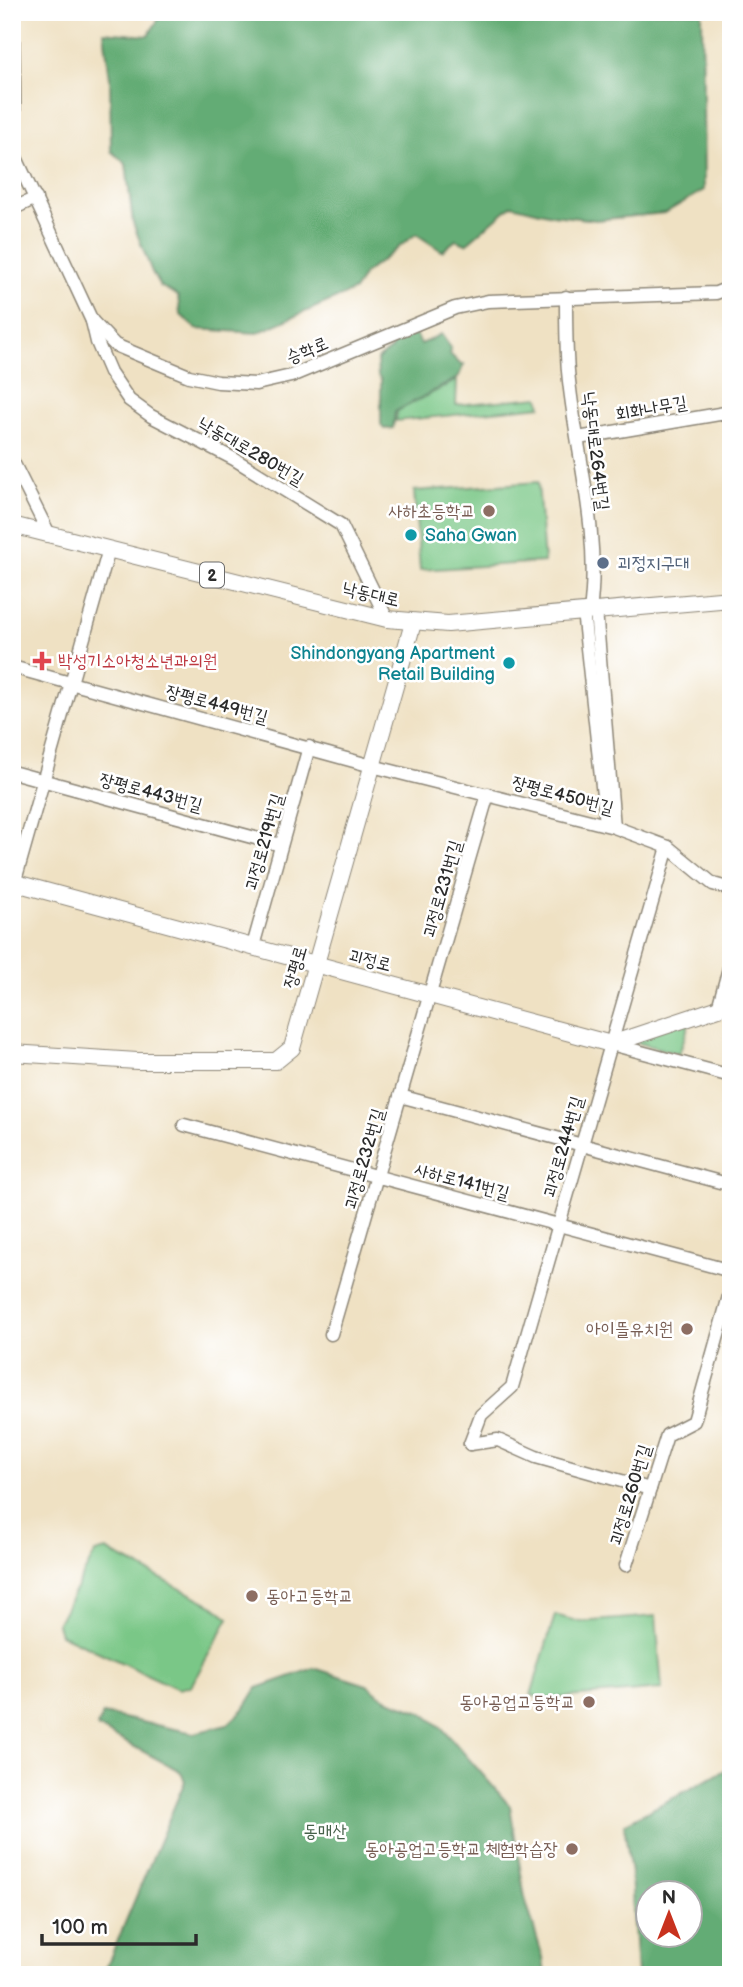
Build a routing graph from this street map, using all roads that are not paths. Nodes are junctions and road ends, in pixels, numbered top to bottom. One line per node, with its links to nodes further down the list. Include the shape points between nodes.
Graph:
1 (13, 12): 2 (street)
2 (14, 152): 3 (street, 승학로)
3 (36, 198): 4 (street); 7 (street, 승학로)
4 (12, 209)
5 (731, 287): 6 (street, 승학로, via 716,293)
6 (566, 296): 7 (street, 승학로, via 455,308 291,376 256,384 189,376 115,345); 9 (street, 낙동대로264번길, via 568,372)
7 (92, 321): 16 (street, 낙동대로280번길, via 110,372 128,400 341,525)
8 (731, 412): 9 (street, 회화나무길)
9 (578, 438): 15 (street, 낙동대로264번길, via 594,582)
10 (12, 460): 12 (street)
11 (12, 525): 12 (main road, 낙동대로 / 2)
12 (49, 534): 13 (main road, 낙동대로 / 2)
13 (109, 549): 16 (main road, 낙동대로 / 2); 19 (street)
14 (731, 599): 15 (main road, 낙동대로 / 2)
15 (590, 610): 17 (main road, 낙동대로 / 2, via 448,624); 25 (street, 낙동대로264번길)
16 (387, 619): 17 (main road, 낙동대로 / 2)
17 (413, 623): 21 (main road, 장평로)
18 (12, 667): 19 (street, 장평로449번길)
19 (71, 683): 20 (street, 장평로449번길); 23 (street)
20 (309, 747): 21 (street, 장평로449번길); 26 (street, 괴정로219번길)
21 (372, 765): 24 (street, 장평로450번길); 32 (main road, 장평로)
22 (12, 772): 23 (street, 장평로443번길)
23 (44, 780): 26 (street, 장평로443번길); 28 (street)
24 (488, 794): 25 (street, 장평로450번길); 33 (street, 괴정로231번길)
25 (610, 826): 27 (street, 장평로450번길)
26 (281, 845): 30 (street, 괴정로219번길)
27 (668, 847): 29 (street, 장평로450번길, via 713,884); 35 (street, 괴정로244번길)
28 (13, 885): 30 (main road, 괴정로)
29 (731, 889)
30 (253, 946): 32 (main road, 괴정로)
31 (731, 961): 34 (street)
32 (315, 966): 33 (main road, 괴정로); 36 (main road, 장평로, via 292,1048 276,1061 137,1061)
33 (429, 994): 35 (main road, 괴정로); 38 (street, 괴정로232번길)
34 (724, 1006): 35 (main road)
35 (611, 1044): 37 (street); 40 (street, 괴정로244번길)
36 (12, 1053)
37 (731, 1076)
38 (400, 1096): 40 (street); 41 (street, 괴정로232번길)
39 (184, 1125): 41 (street, 사하로141번길)
40 (582, 1145): 42 (street); 43 (street, 괴정로244번길)
41 (377, 1176): 43 (street, 사하로141번길); 46 (street, 괴정로232번길)
42 (731, 1185)
43 (559, 1225): 44 (street, 사하로141번길); 47 (street, 괴정로244번길, via 512,1387 481,1415 470,1444 498,1440 536,1457)
44 (731, 1271)
45 (731, 1289): 47 (street, 괴정로260번길, via 694,1421 667,1435)
46 (331, 1334)
47 (650, 1489): 48 (street, 괴정로260번길)
48 (626, 1565)

